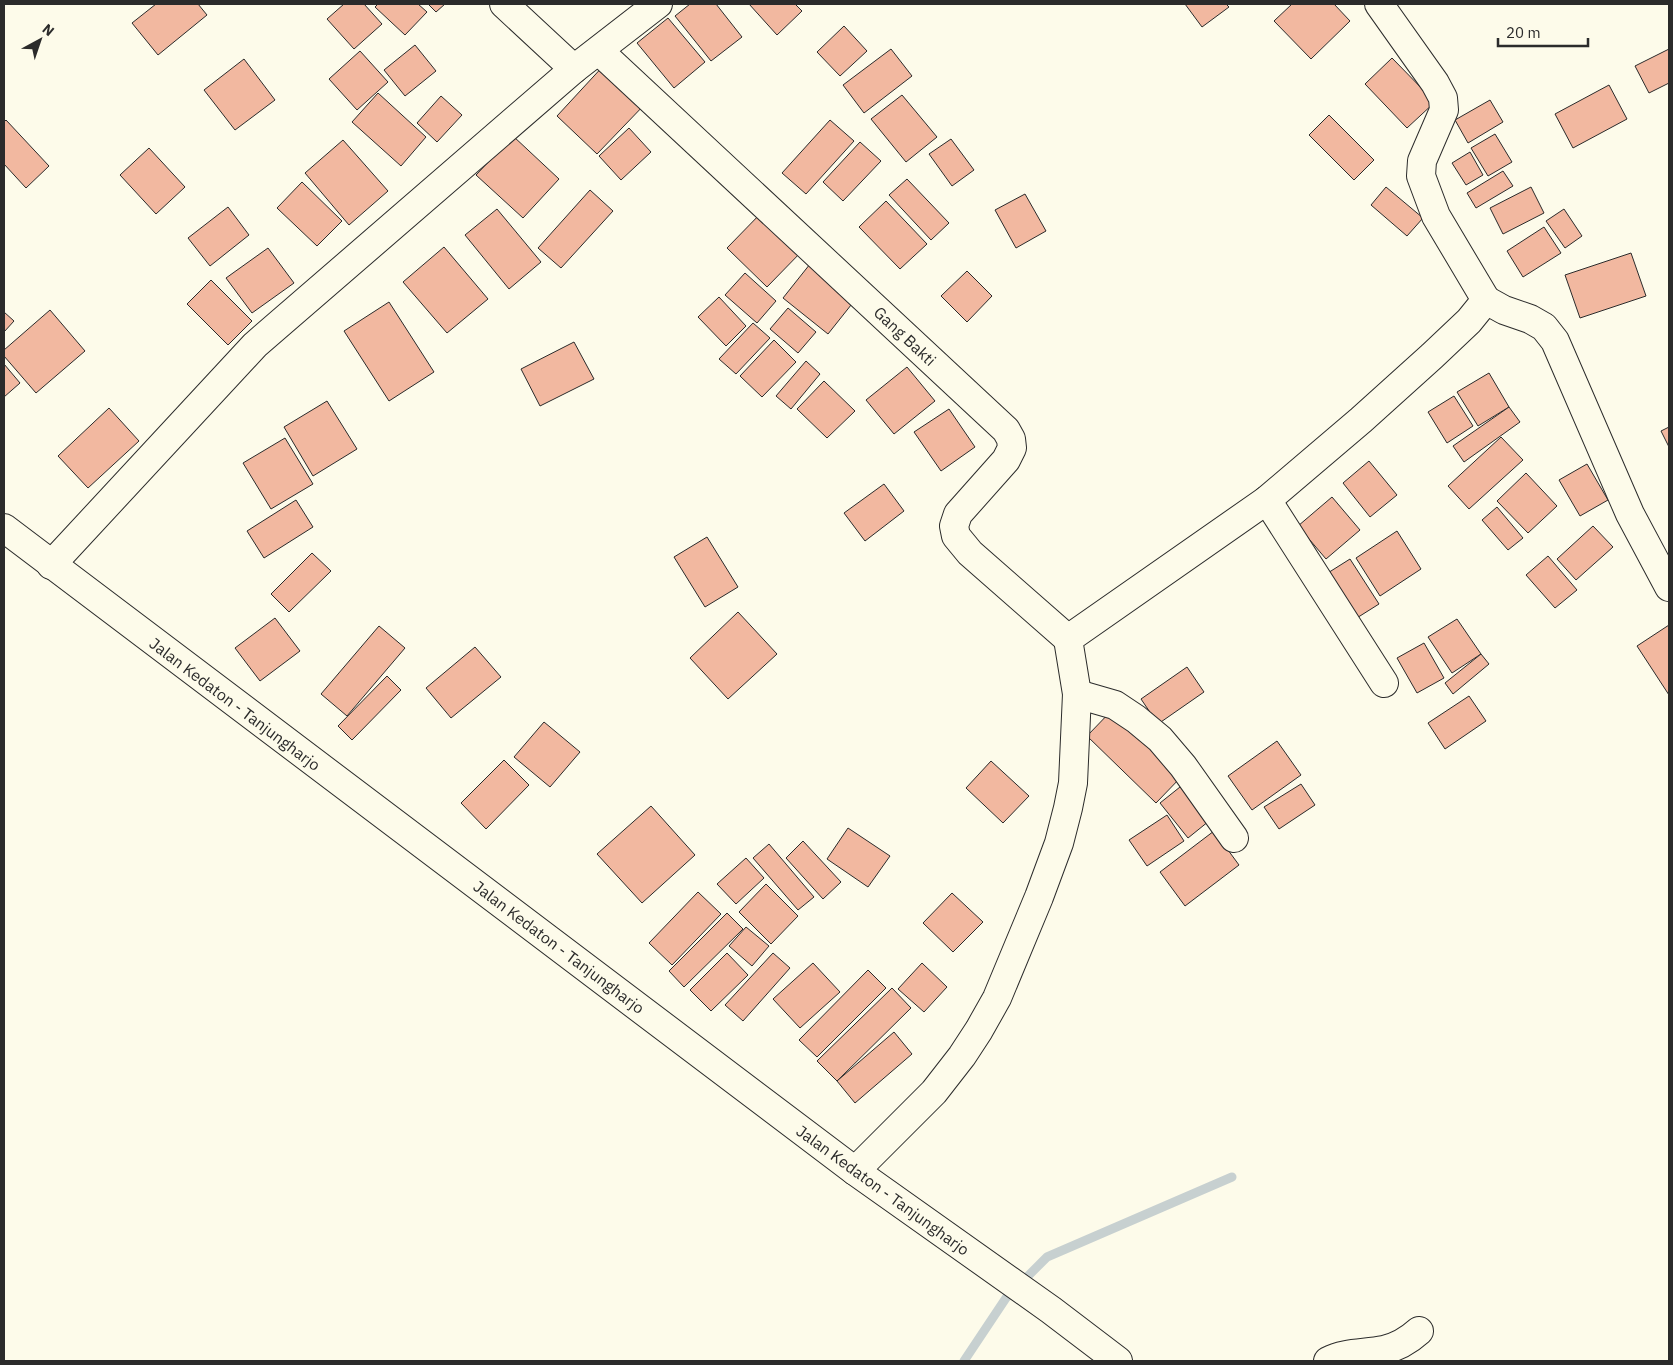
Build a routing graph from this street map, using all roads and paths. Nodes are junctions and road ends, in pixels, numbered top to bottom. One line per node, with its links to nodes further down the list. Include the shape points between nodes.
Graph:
1 (504, 4): 5 (street)
2 (658, 4): 4 (street)
3 (1379, 4): 6 (street, via 1443,98 1444,110 1422,160 1421,176 1436,216)
4 (599, 50): 5 (street); 11 (street, Gang Bakti, via 1006,430 1012,448 1006,460 958,514 954,526 956,536 970,553)
5 (574, 69): 9 (street, via 255,345)
6 (1486, 300): 7 (street, via 1432,356); 10 (street, via 1544,327 1555,341 1630,514)
7 (1267, 500): 11 (street); 12 (street)
8 (4, 528): 9 (street, Jalan Kedaton - Tanjungharjo)
9 (51, 565): 15 (street, Jalan Kedaton - Tanjungharjo)
10 (1669, 586)
11 (1068, 639): 13 (street)
12 (1384, 683)
13 (1077, 694): 14 (street, via 1115,705 1160,739); 15 (street, via 1073,782 1068,808 1056,852 996,998 980,1030 934,1092)
14 (1234, 838)
15 (855, 1171): 17 (street, Jalan Kedaton - Tanjungharjo)
16 (1419, 1332): 18 (street, via 1386,1350 1349,1354)
17 (1118, 1361)
18 (1328, 1361)

